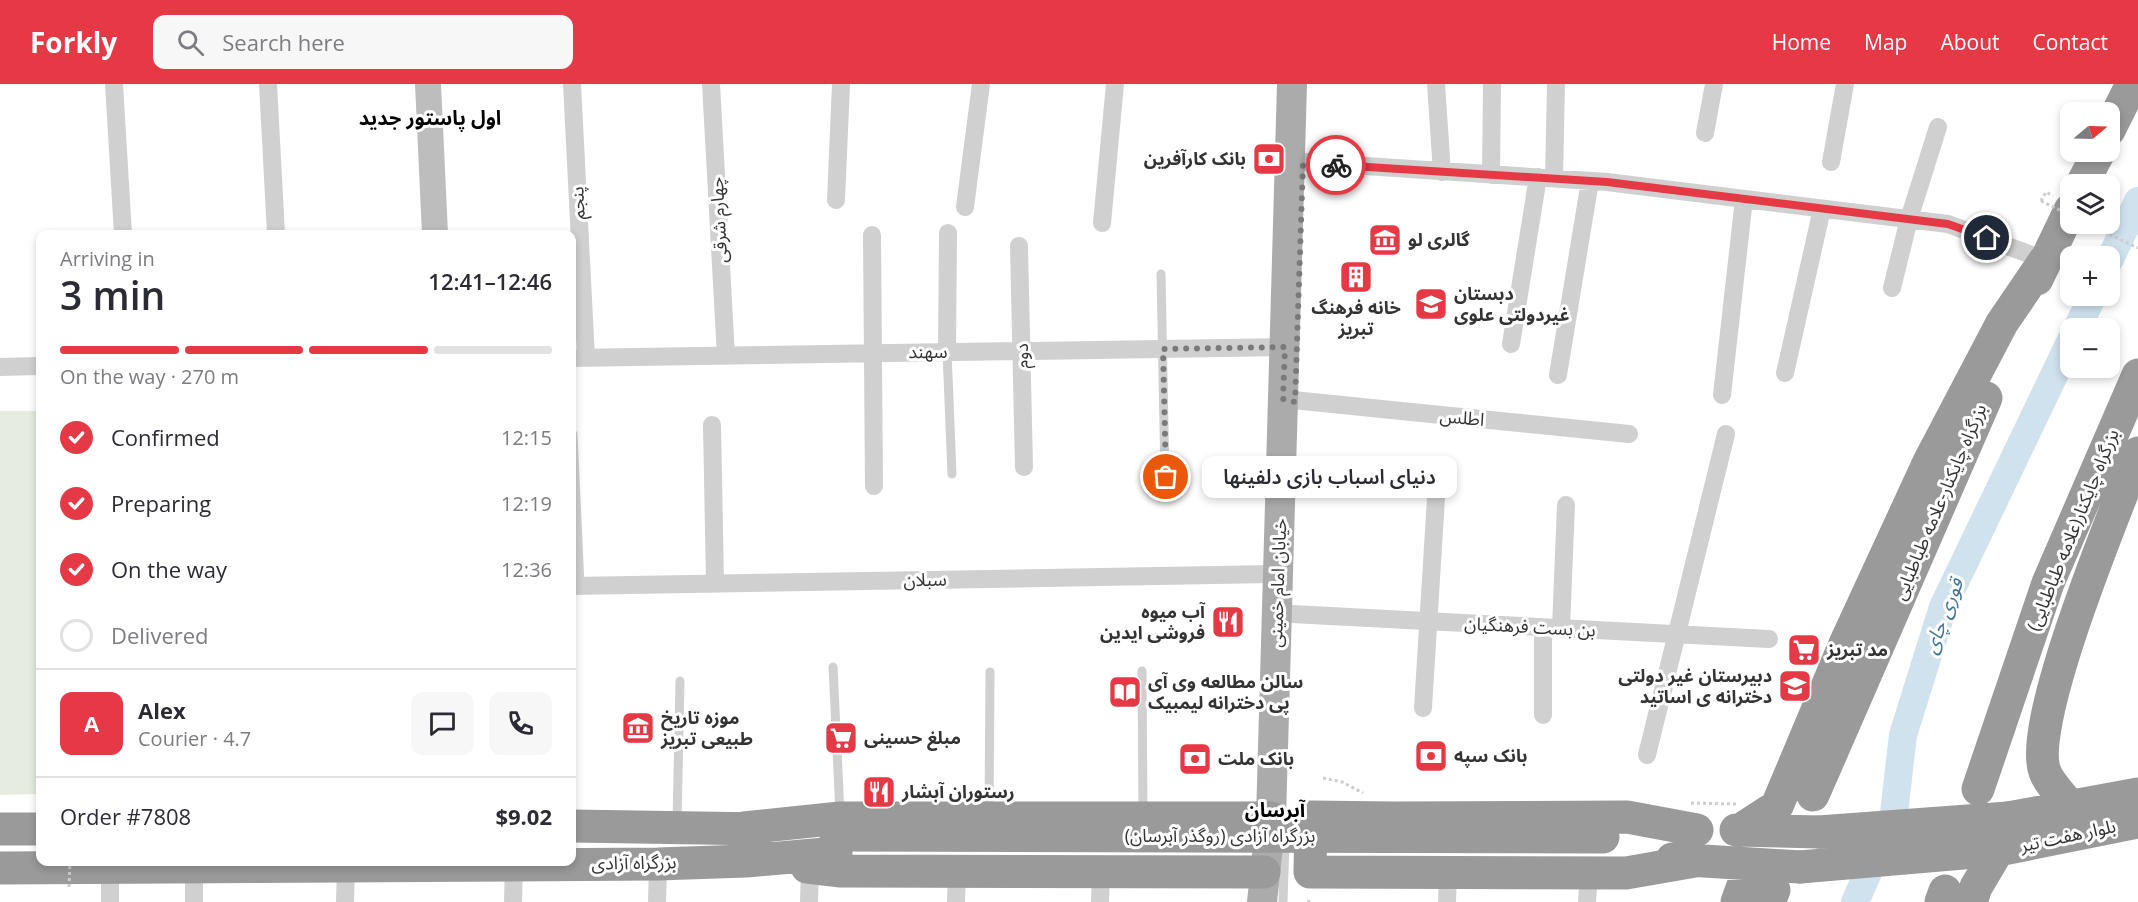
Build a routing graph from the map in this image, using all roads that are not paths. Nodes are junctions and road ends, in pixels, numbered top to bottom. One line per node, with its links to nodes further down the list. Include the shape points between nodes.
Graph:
1 (114, 84): 32 (street)
2 (267, 84): 33 (street)
3 (428, 84): 34 (main road)
4 (572, 84): 35 (street, پنجم)
5 (711, 84): 49 (street, چهارم شرقی)
6 (842, 84): 26 (street)
7 (981, 84): 28 (street)
8 (1115, 84): 31 (street)
9 (1292, 84): 19 (main road, خیابان امام خمینی)
10 (1436, 84): 21 (street)
11 (1492, 84): 22 (street)
12 (1556, 84): 23 (street)
13 (1714, 84): 18 (street)
14 (1845, 84): 20 (street)
15 (2132, 84): 16 (highway)
16 (2120, 108)
17 (1938, 127): 30 (street)
18 (1705, 133)
19 (1300, 162): 21 (street); 44 (main road, خیابان امام خمینی)
20 (1831, 162)
21 (1442, 172): 22 (street)
22 (1491, 175): 23 (street)
23 (1546, 178): 24 (street); 43 (street)
24 (1590, 181): 25 (street); 54 (street)
25 (1744, 199): 29 (street); 56 (street)
26 (836, 200)
27 (2054, 204): 40 (highway, بزرگراه چایکنار-علامه طباطبایی)
28 (966, 207)
29 (1822, 209): 30 (street); 53 (street)
30 (1909, 219): 40 (street, via 1948,224); 42 (street)
31 (1102, 223)
32 (123, 230)
33 (276, 230)
34 (435, 230)
35 (576, 230)
36 (948, 233): 47 (street)
37 (872, 235): 48 (street)
38 (576, 241): 50 (street, پنجم)
39 (1019, 246): 46 (street, دوم)
40 (2045, 260): 85 (highway, بزرگراه چایکنار-علامه طباطبایی); 97 (highway, via 2002,323 1929,462 1845,644 1777,806)
41 (1161, 274): 45 (lane)
42 (1892, 288)
43 (1511, 344)
44 (1285, 347): 45 (street, سهند); 57 (main road, خیابان امام خمینی)
45 (1163, 349): 46 (street, سهند); 64 (lane)
46 (1021, 351): 47 (street, سهند); 62 (street, دوم)
47 (947, 352): 48 (street, سهند); 63 (lane)
48 (873, 353): 49 (street, سهند); 65 (street)
49 (726, 356): 50 (street, سهند)
50 (579, 358)
51 (36, 366): 52 (street)
52 (0, 367)
53 (1785, 373)
54 (1558, 375)
55 (2138, 375): 83 (highway, بزرگراه چایکنار(علامه طباطبایی), via 2048,583)
56 (1722, 395)
57 (1292, 402): 60 (street, اطلس); 68 (main road, خیابان امام خمینی)
58 (712, 425): 69 (street)
59 (1726, 434): 74 (street)
60 (1629, 435)
61 (2138, 453): 86 (highway, via 2076,613 2042,736 2044,771)
62 (1024, 467)
63 (952, 474)
64 (1166, 477)
65 (874, 486)
66 (1436, 498): 72 (street)
67 (1566, 505): 73 (street)
68 (1278, 574): 69 (street, سبلان); 71 (main road, خیابان امام خمینی)
69 (715, 583): 70 (street, سبلان)
70 (576, 586)
71 (1288, 613): 72 (street, بن بست فرهنگیان); 92 (main road, خیابان امام خمینی)
72 (1428, 621): 73 (street, بن بست فرهنگیان); 80 (street)
73 (1552, 628): 74 (street, بن بست فرهنگیان); 81 (street)
74 (1677, 634): 75 (street, بن بست فرهنگیان); 82 (street)
75 (1769, 639)
76 (833, 667): 98 (lane)
77 (1142, 671): 89 (lane)
78 (990, 672): 87 (lane)
79 (680, 681): 94 (lane)
80 (1423, 708)
81 (1543, 715)
82 (1647, 755)
83 (1977, 789)
84 (2138, 794): 86 (highway, بلوار هفت تیر)
85 (1813, 795)
86 (2068, 805): 97 (highway, بلوار هفت تیر, bridge, via 2008,818 1819,832)
87 (989, 818): 88 (highway); 98 (highway)
88 (1073, 818): 89 (highway); 111 (highway, via 1087,829 1093,848 1087,862)
89 (1143, 818): 92 (highway)
90 (1393, 818): 99 (highway, via 1627,817); 110 (highway, via 1375,825 1372,836 1373,865); 110 (highway, via 1311,818 1310,872)
91 (2138, 822): 100 (highway, بلوار هفت تیر)
92 (1278, 823): 113 (main road, خیابان امام خمینی); 122 (lane)
93 (576, 826): 94 (highway, بزرگراه آزادی)
94 (677, 827): 98 (highway, بزرگراه آزادی, via 744,828)
95 (0, 829): 96 (highway)
96 (36, 829)
97 (1740, 830): 99 (highway, بلوار هفت تیر)
98 (831, 843): 102 (highway, بزرگراه آزادی, via 746,861); 107 (highway, بزرگراه آزادی (روگذر آبرسان), bridge); 112 (highway, via 841,871); 121 (street)
99 (1696, 845): 103 (highway, بلوار هفت تیر); 107 (highway)
100 (1998, 850): 103 (highway, بلوار هفت تیر, bridge, via 1800,867); 115 (highway, via 1976,887)
101 (576, 864): 102 (highway, بزرگراه آزادی)
102 (658, 864): 120 (street)
103 (1751, 864): 123 (highway)
104 (346, 866): 108 (highway, بزرگراه آزادی); 118 (street)
105 (514, 866): 119 (street)
106 (110, 867): 108 (highway, بزرگراه آزادی); 109 (highway, بزرگراه آزادی); 116 (street)
107 (1595, 867): 114 (highway)
108 (194, 868): 117 (street)
109 (1, 869)
110 (1388, 873): 114 (highway)
111 (1092, 882): 112 (highway); 113 (highway)
112 (956, 886)
113 (1263, 887)
114 (1448, 887)
115 (1952, 898)
116 (110, 902)
117 (194, 902)
118 (345, 902)
119 (513, 902)
120 (657, 902)
121 (809, 902)
122 (1283, 902)
123 (1737, 902)

